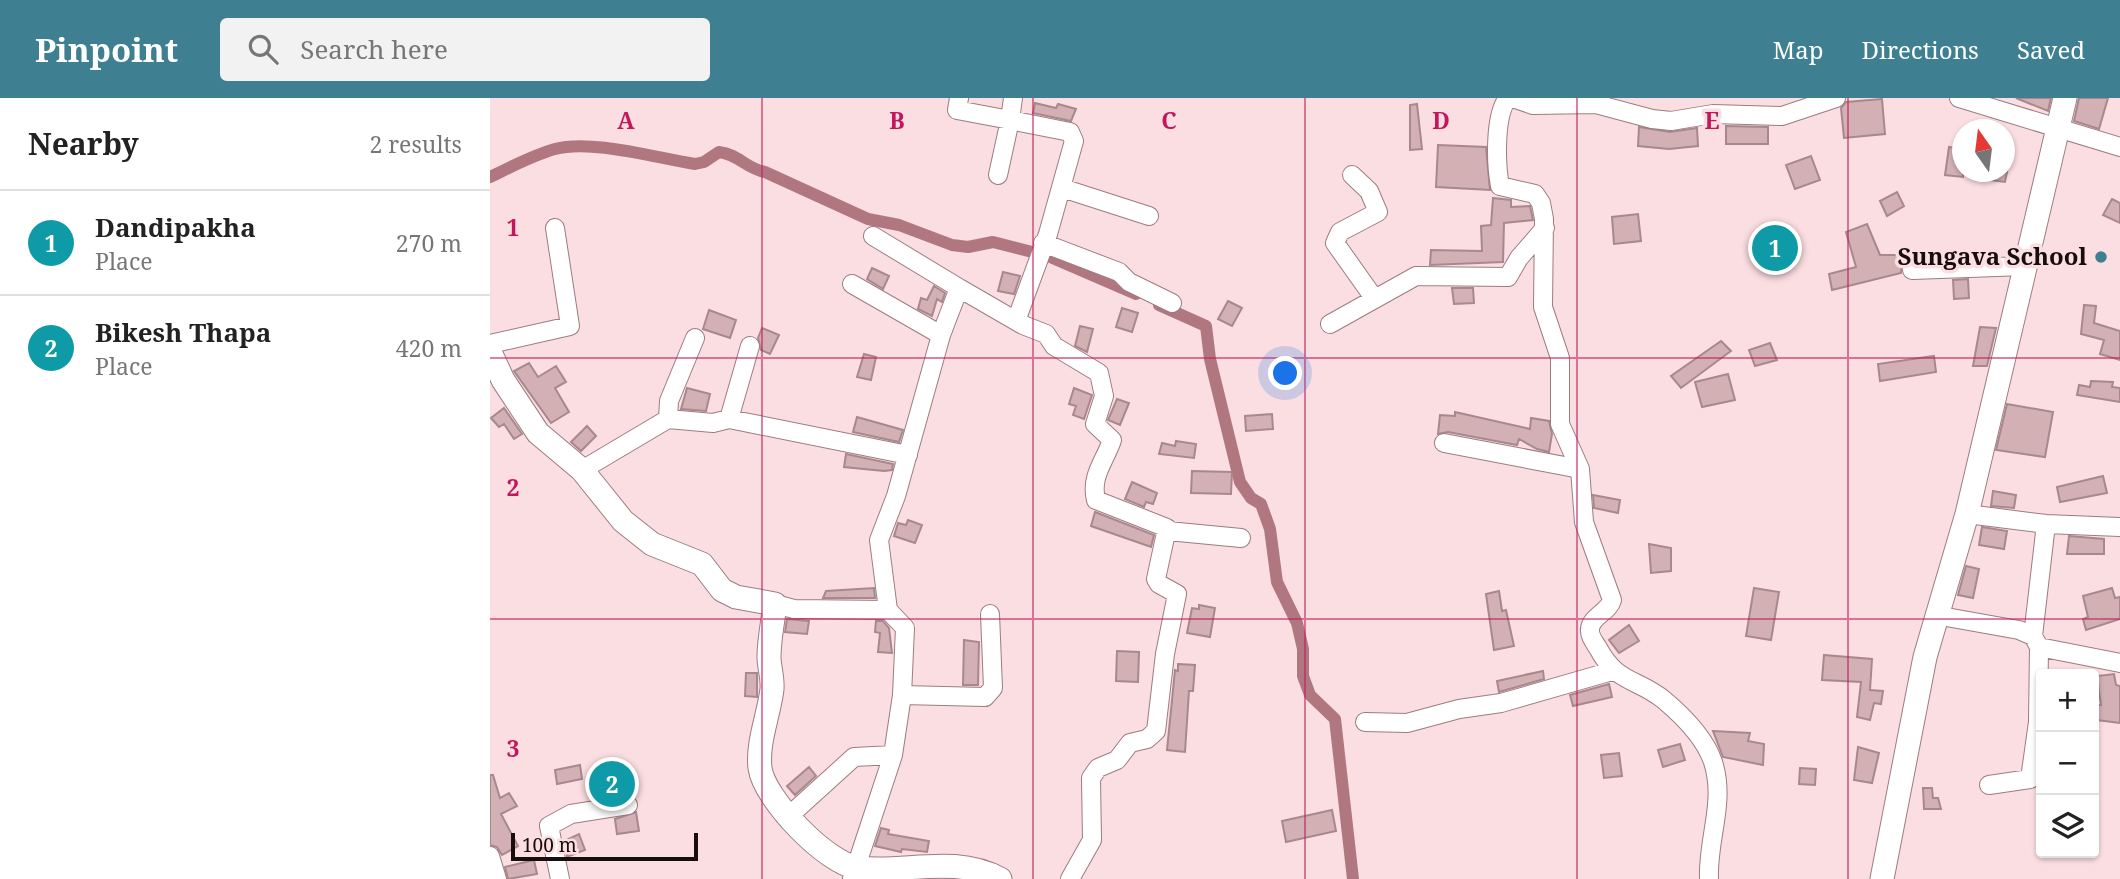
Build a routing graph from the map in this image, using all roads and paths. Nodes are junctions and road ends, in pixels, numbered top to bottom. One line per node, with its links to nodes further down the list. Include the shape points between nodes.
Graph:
1 (959, 98): 7 (street, via 957,110)
2 (1013, 98): 7 (street)
3 (1511, 98): 4 (street, via 1533,105 1596,104 1671,121 1713,114 1782,116); 15 (street, via 1503,104 1498,134 1500,186 1535,194)
4 (1836, 98)
5 (1959, 98): 8 (street)
6 (2065, 98): 8 (main road)
7 (1010, 120): 10 (street); 12 (street, via 1070,132 1074,141)
8 (2059, 129): 9 (street); 18 (main road)
9 (2120, 147)
10 (998, 175)
11 (1352, 175): 22 (street, via 1370,191 1378,212 1340,232 1335,243)
12 (1062, 188): 13 (street); 17 (street)
13 (1149, 216)
14 (555, 228): 28 (street, via 570,326)
15 (1545, 228): 22 (street, via 1508,277 1416,276); 35 (street, via 1543,307 1560,358 1560,424)
16 (873, 236): 21 (street)
17 (1040, 250): 23 (street, via 1119,272 1129,282); 24 (street)
18 (2025, 266): 19 (street); 37 (main road)
19 (1912, 270)
20 (852, 284): 26 (street)
21 (959, 288): 24 (street); 26 (street)
22 (1374, 298): 25 (street)
23 (1172, 303)
24 (1016, 321): 40 (street, via 1045,334 1054,346 1100,373 1104,396 1095,424 1112,443 1099,465 1093,487 1096,500 1163,525)
25 (1330, 324)
26 (941, 335): 34 (street)
27 (695, 338): 31 (street, via 668,401)
28 (490, 344)
29 (750, 346): 32 (street)
30 (490, 352): 36 (main road, via 538,433)
31 (668, 419): 32 (street, via 713,423); 36 (street)
32 (729, 419): 34 (street)
33 (1444, 443): 35 (street)
34 (908, 455): 43 (street, via 879,540)
35 (1580, 469): 48 (street, via 1584,522 1612,600 1590,628 1591,637)
36 (582, 470): 42 (main road, via 623,521 643,538 702,564 722,590)
37 (1967, 514): 38 (street); 45 (main road)
38 (2046, 524): 39 (street); 46 (street)
39 (2120, 527)
40 (1168, 531): 41 (street); 61 (street, via 1156,579 1177,594 1156,731 1130,743 1117,760 1093,772 1093,840)
41 (1241, 538)
42 (775, 604): 43 (street, via 794,609); 54 (main road, via 769,656 772,687 761,769 775,799)
43 (887, 610): 49 (street, via 905,628)
44 (990, 614): 49 (street, via 990,693)
45 (1936, 615): 46 (street, via 2019,630); 63 (main road)
46 (2036, 642): 47 (street); 52 (street, via 2038,722 2031,779)
47 (2120, 663)
48 (1612, 671): 50 (street, via 1501,704 1407,723); 62 (street, via 1662,698 1705,745 1717,793)
49 (902, 695): 51 (street)
50 (1365, 722)
51 (893, 755): 54 (street, via 854,757); 56 (street)
52 (1989, 785)
53 (628, 805): 59 (street, via 571,814 549,826)
54 (790, 815): 56 (main road, via 809,839)
55 (490, 856): 58 (street)
56 (855, 873): 57 (main road)
57 (949, 873): 60 (main road, via 973,868)
58 (497, 879)
59 (560, 879)
60 (1000, 879)
61 (1070, 879)
62 (1709, 879)
63 (1882, 879)

